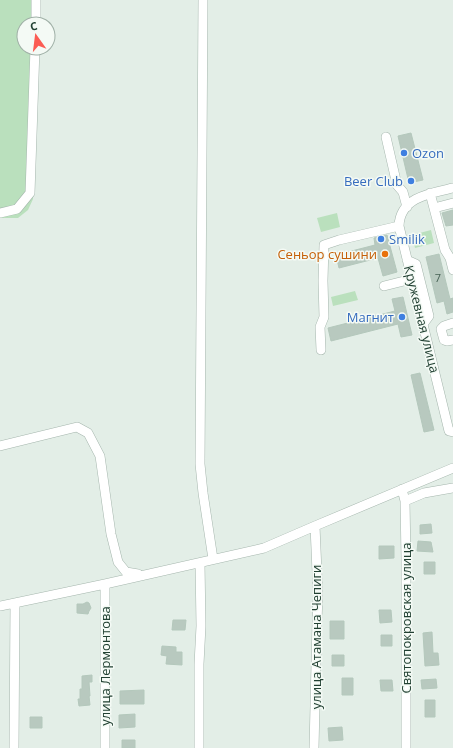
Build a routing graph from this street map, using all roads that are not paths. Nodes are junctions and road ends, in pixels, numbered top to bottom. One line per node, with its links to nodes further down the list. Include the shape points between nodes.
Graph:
1 (36, 0): 3 (street)
2 (203, 0): 30 (street, via 200,464)
3 (36, 16)
4 (35, 56): 11 (street, via 30,193 17,209)
5 (386, 137): 9 (street, via 397,185 403,192)
6 (453, 188): 7 (street)
7 (430, 193): 9 (street); 10 (street)
8 (453, 203): 10 (street)
9 (406, 207): 12 (street)
10 (434, 208): 14 (street)
11 (0, 213)
12 (399, 226): 13 (street, Кружевная улица); 22 (street, via 324,246 324,317 320,327)
13 (407, 260): 15 (street, Кружевная улица); 18 (street, via 416,264 429,316)
14 (453, 270)
15 (412, 279): 16 (street); 18 (street, Кружевная улица)
16 (384, 286)
17 (453, 323): 19 (street, via 444,326)
18 (423, 324): 20 (street, Кружевная улица)
19 (442, 334): 20 (street); 21 (street, via 444,340)
20 (426, 338): 23 (street, Кружевная улица, via 449,431)
21 (453, 340)
22 (321, 350)
23 (453, 432)
24 (0, 446): 32 (street, via 77,427 88,433 100,456 111,534 118,562 126,572)
25 (453, 468): 27 (street)
26 (453, 488): 28 (street, via 424,493)
27 (402, 489): 28 (street, Святопокровская улица); 29 (street)
28 (405, 501): 40 (street, Святопокровская улица)
29 (315, 526): 30 (street, via 264,548); 39 (street, улица Атамана Чепиги, via 318,595)
30 (213, 559): 31 (street)
31 (200, 563): 32 (street); 38 (street, via 202,626 199,664)
32 (143, 575): 33 (street)
33 (105, 584): 34 (street); 37 (street, улица Лермонтова)
34 (15, 603): 35 (street); 36 (street)
35 (0, 606)
36 (14, 748)
37 (105, 748)
38 (199, 748)
39 (314, 748)
40 (406, 748)

